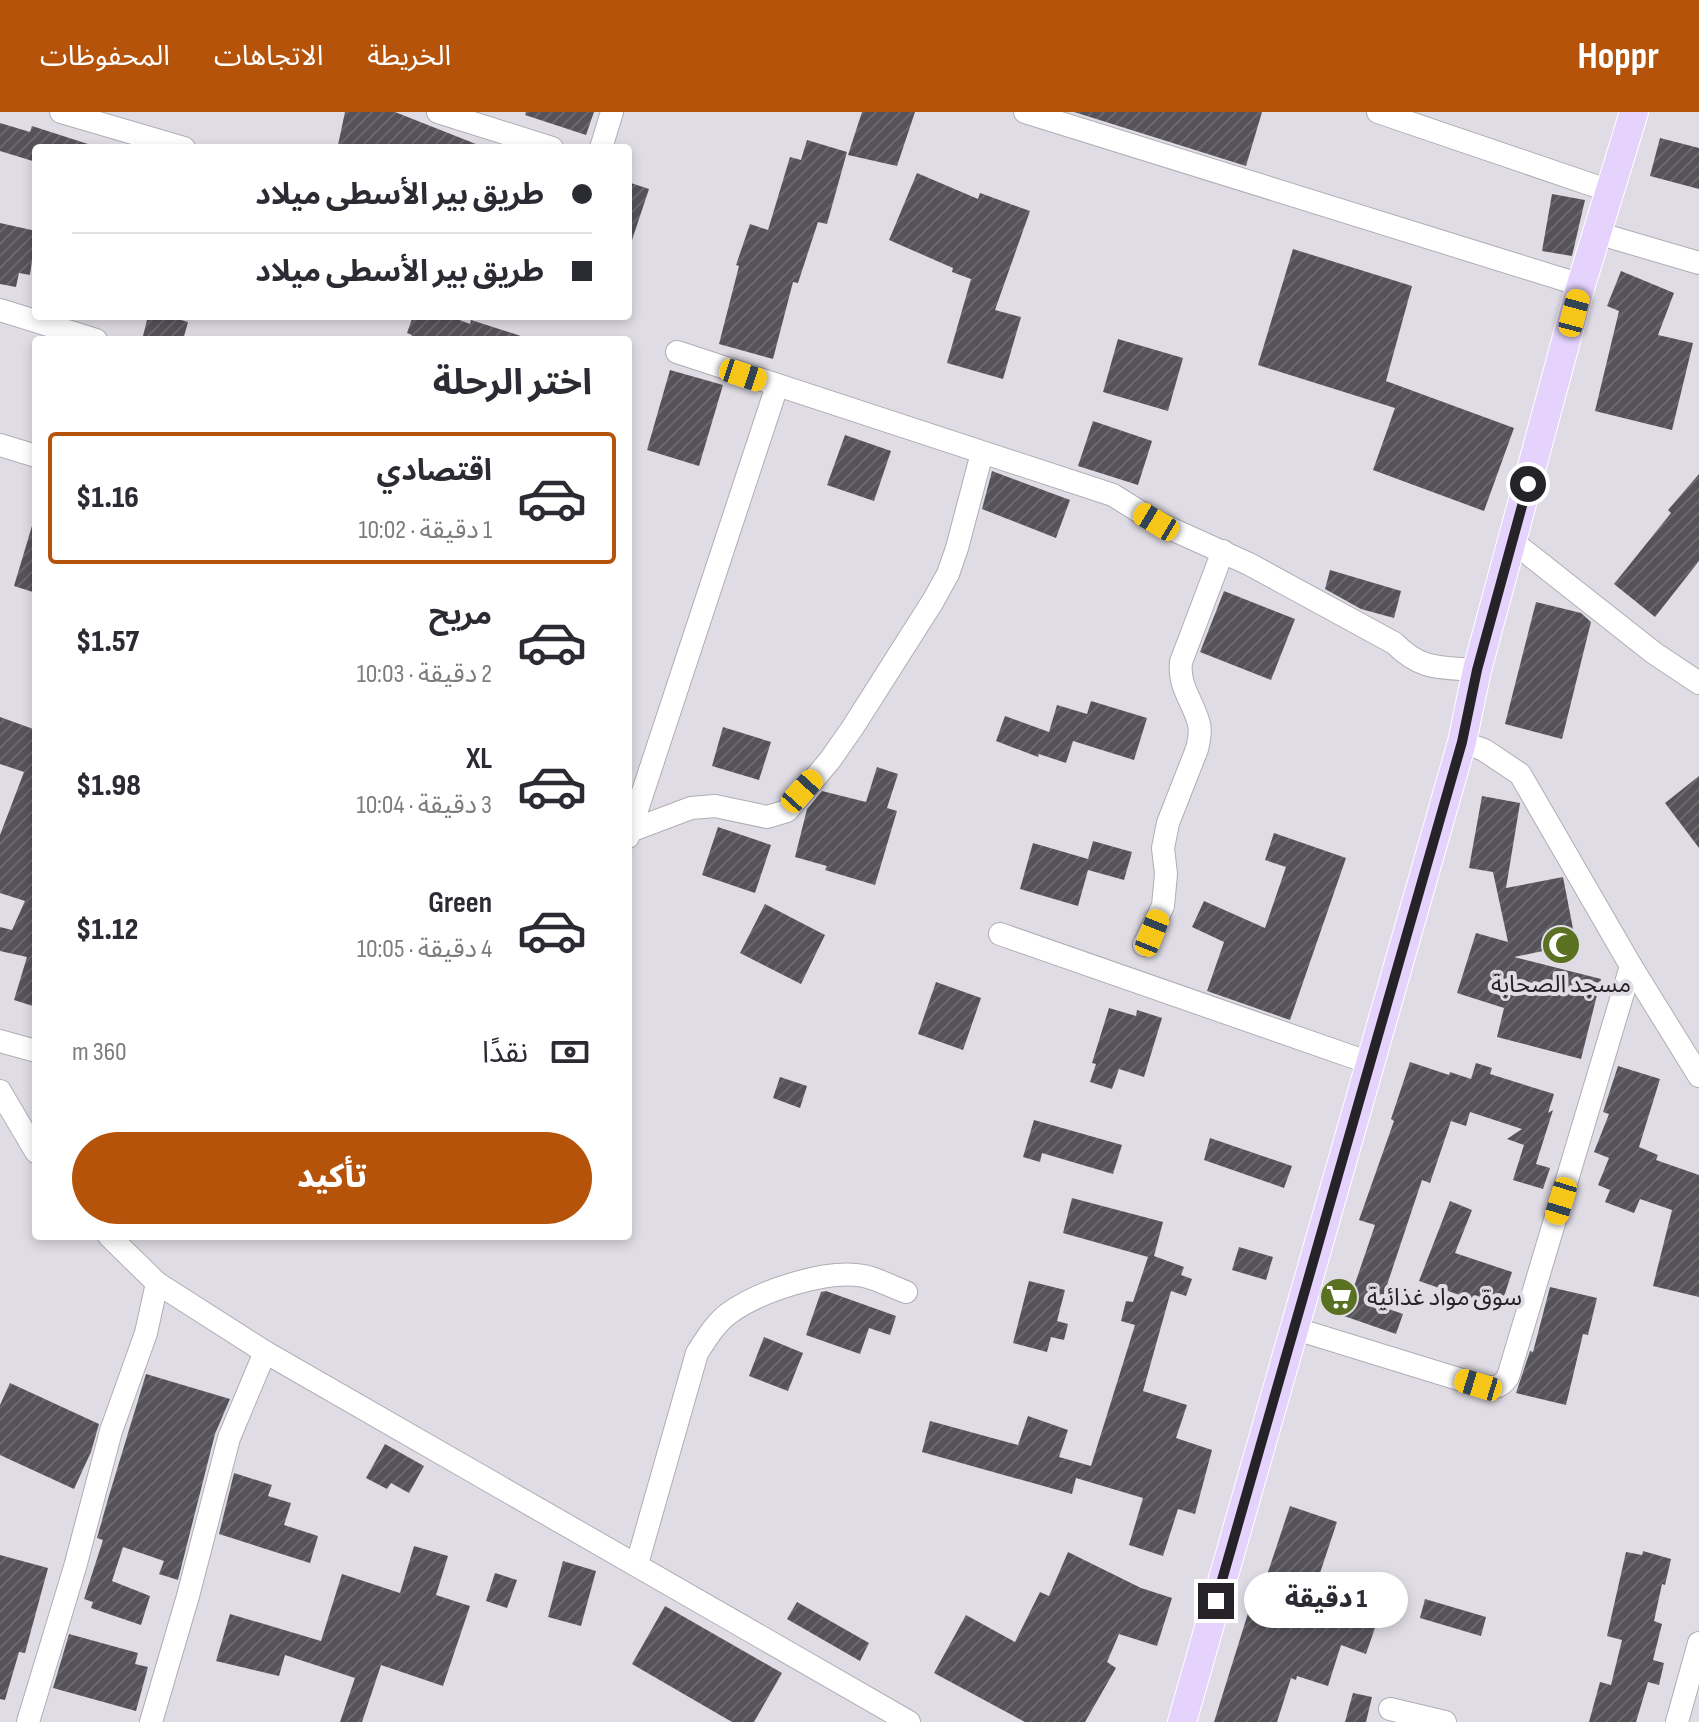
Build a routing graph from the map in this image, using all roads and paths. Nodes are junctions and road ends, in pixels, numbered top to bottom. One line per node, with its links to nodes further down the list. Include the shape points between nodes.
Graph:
1 (61, 112): 7 (street)
2 (438, 112): 8 (street)
3 (612, 112): 9 (street)
4 (1025, 112): 13 (street)
5 (1378, 112): 10 (street)
6 (1634, 112): 10 (main road)
7 (170, 144)
8 (539, 144)
9 (602, 144)
10 (1610, 191): 11 (main road)
11 (1597, 233): 12 (street); 13 (main road)
12 (1699, 263)
13 (1581, 285): 23 (main road)
14 (0, 310): 16 (street)
15 (32, 320): 17 (street)
16 (32, 320)
17 (83, 336)
18 (677, 352): 19 (street)
19 (777, 386): 21 (street); 28 (street)
20 (0, 445): 22 (street)
21 (982, 453): 24 (street, via 1113,495 1156,522); 30 (street, via 948,574 853,727 787,811 767,817 715,806 691,808)
22 (32, 455)
23 (1512, 541): 25 (main road); 26 (street)
24 (1223, 551): 25 (street, via 1394,643 1421,665); 32 (street, via 1181,662 1183,688 1199,735 1164,836 1163,906)
25 (1477, 670): 27 (main road)
26 (1699, 683)
27 (1462, 742): 33 (street, via 1520,774); 36 (main road)
28 (636, 784): 29 (street)
29 (632, 813)
30 (632, 833)
31 (1000, 934): 36 (street)
32 (1144, 945)
33 (1631, 966): 37 (street); 43 (street, via 1503,1385 1478,1385)
34 (0, 1041): 35 (street)
35 (32, 1050)
36 (1370, 1063): 43 (main road)
37 (1696, 1065)
38 (0, 1091): 39 (street)
39 (32, 1145)
40 (113, 1240): 41 (street)
41 (157, 1283): 44 (street); 48 (street)
42 (906, 1292): 45 (street, via 863,1276 807,1279 759,1297 715,1326 697,1353)
43 (1293, 1328): 51 (main road)
44 (265, 1352): 45 (street); 49 (street, via 229,1438)
45 (637, 1564): 50 (street)
46 (1699, 1643): 53 (street)
47 (1390, 1709): 52 (street)
48 (28, 1722)
49 (151, 1722)
50 (909, 1722)
51 (1182, 1722)
52 (1445, 1722)
53 (1677, 1722)

